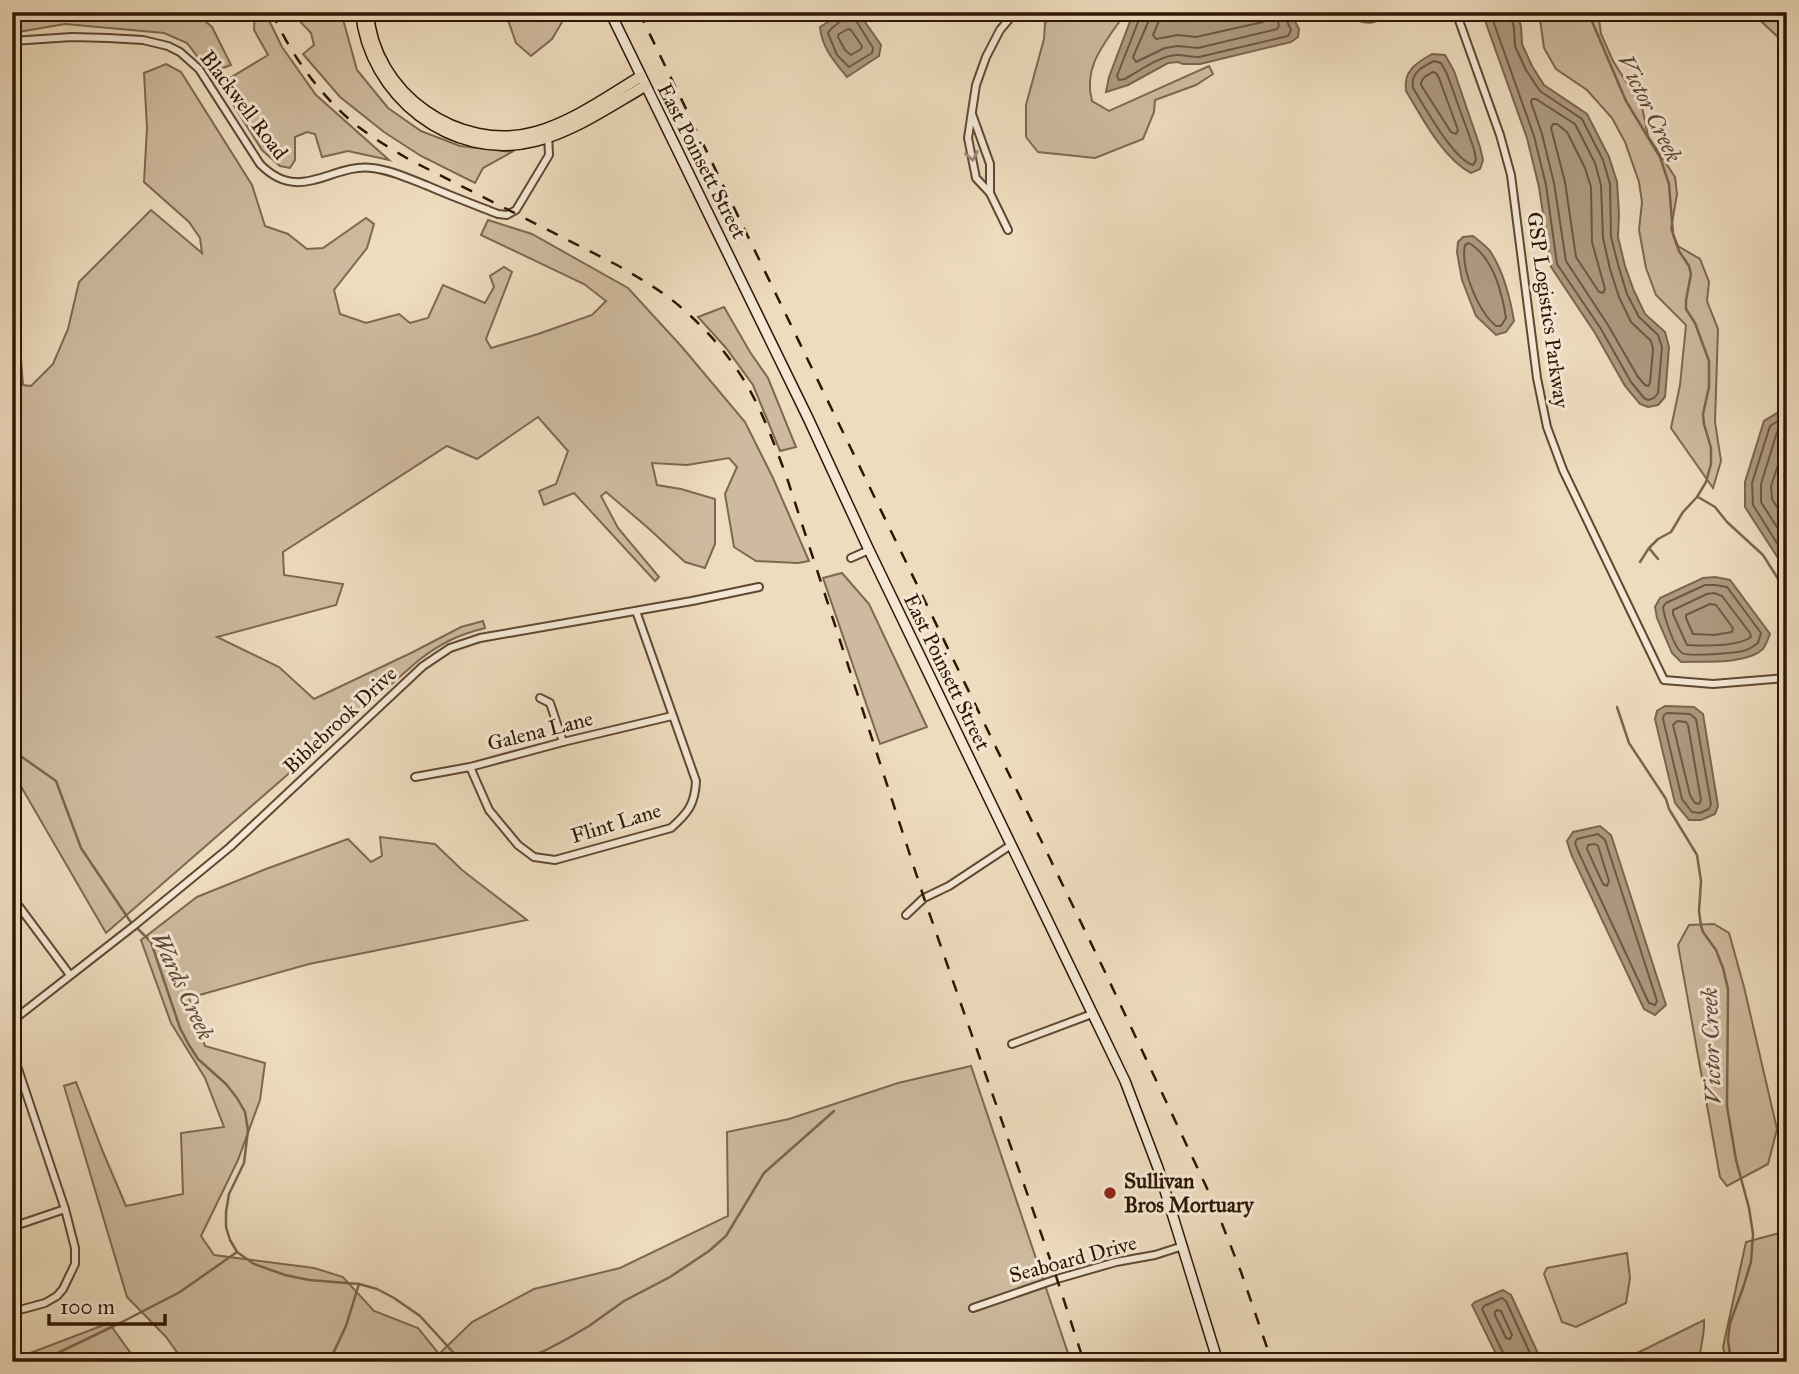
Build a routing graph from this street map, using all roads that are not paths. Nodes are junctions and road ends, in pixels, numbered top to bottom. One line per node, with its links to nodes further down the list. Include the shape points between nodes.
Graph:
1 (361, 12): 9 (main road, via 368,47 385,81 431,124 457,138 488,144 524,143)
2 (368, 12): 9 (main road, via 374,42 388,73 426,112 478,134)
3 (610, 12): 7 (main road, East Poinsett Street)
4 (1015, 12): 8 (street, via 986,57)
5 (1456, 12): 16 (street, GSP Logistics Parkway, via 1511,175 1547,427 1563,470 1664,680 1713,684)
6 (12, 41): 9 (street, Blackwell Road, via 72,37 144,40 180,52 199,69 260,164 289,181 307,182 374,168 508,215 544,166 549,155)
7 (642, 82): 9 (main road, via 564,132); 12 (main road, East Poinsett Street)
8 (972, 112): 10 (street, via 990,164); 10 (street, one-way to 10, via 968,138 976,178)
9 (548, 132)
10 (990, 193): 11 (street)
11 (1007, 230)
12 (869, 550): 13 (street); 22 (main road, East Poinsett Street)
13 (851, 558)
14 (759, 587): 15 (street, Biblebrook Drive)
15 (636, 611): 18 (street, Flint Lane); 25 (street, Biblebrook Drive, via 480,638 436,656 250,829)
16 (1787, 678)
17 (540, 698): 19 (street, via 550,703)
18 (673, 716): 19 (street, Galena Lane); 20 (street, Flint Lane, via 696,781 696,797 685,816 671,828 555,860 534,857 518,845 489,810)
19 (563, 742): 20 (street, Galena Lane)
20 (470, 767): 21 (street, Galena Lane)
21 (415, 778)
22 (1011, 845): 24 (street, via 925,898); 26 (main road, East Poinsett Street)
23 (12, 897): 25 (street)
24 (906, 915)
25 (70, 975): 27 (street, Biblebrook Drive)
26 (1093, 1014): 28 (street); 32 (main road, East Poinsett Street, via 1144,1129)
27 (12, 1021)
28 (1012, 1044)
29 (12, 1051): 30 (street)
30 (65, 1209): 31 (street); 34 (street, via 75,1248 69,1279 50,1301)
31 (12, 1227)
32 (1183, 1246): 33 (street, Seaboard Drive, via 1116,1262); 35 (main road, East Poinsett Street)
33 (973, 1308)
34 (12, 1312)
35 (1218, 1362)

